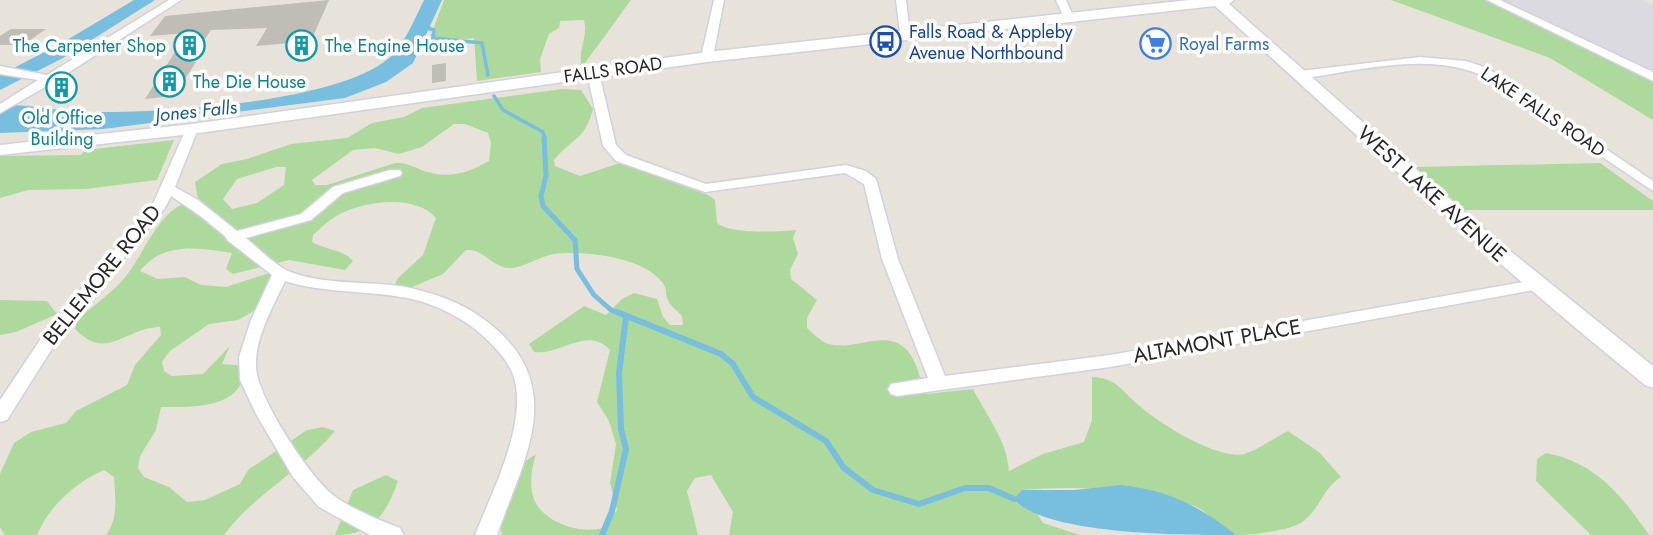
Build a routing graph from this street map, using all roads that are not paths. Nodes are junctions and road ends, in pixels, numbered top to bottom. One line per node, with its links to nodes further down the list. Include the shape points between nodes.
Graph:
1 (176, 0): 15 (street)
2 (719, 0): 10 (street)
3 (901, 0): 9 (street)
4 (1061, 0): 8 (street)
5 (1227, 0): 7 (main road, FALLS ROAD)
6 (1492, 0): 14 (street)
7 (1218, 1): 8 (main road, FALLS ROAD); 13 (main road, WEST LAKE AVENUE)
8 (1068, 16): 9 (main road, FALLS ROAD)
9 (906, 33): 10 (main road, FALLS ROAD)
10 (707, 57): 12 (main road, FALLS ROAD)
11 (0, 70): 15 (street)
12 (593, 73): 17 (main road, FALLS ROAD); 26 (street, via 610,146 633,163 705,188 846,169 871,182 890,259)
13 (1300, 75): 20 (street, LAKE FALLS ROAD, via 1437,59 1462,62 1483,71); 24 (main road, WEST LAKE AVENUE)
14 (1653, 77)
15 (50, 79): 16 (street)
16 (0, 109)
17 (192, 129): 18 (main road, FALLS ROAD); 21 (street, BELLEMORE ROAD)
18 (0, 150)
19 (395, 173): 22 (street, via 338,190 295,221)
20 (1653, 187)
21 (168, 190): 22 (street, via 188,198); 28 (street, BELLEMORE ROAD, via 149,220 54,332)
22 (232, 237): 23 (street)
23 (281, 273): 29 (street, via 249,352 247,371 252,389 316,493 354,519); 30 (street, via 437,301 482,324 506,350 522,374 524,417)
24 (1534, 285): 25 (main road, WEST LAKE AVENUE); 26 (street, ALTAMONT PLACE, via 1110,360)
25 (1653, 379)
26 (939, 384): 27 (street, ALTAMONT PLACE)
27 (897, 389)
28 (0, 415)
29 (393, 535)
30 (486, 535)

